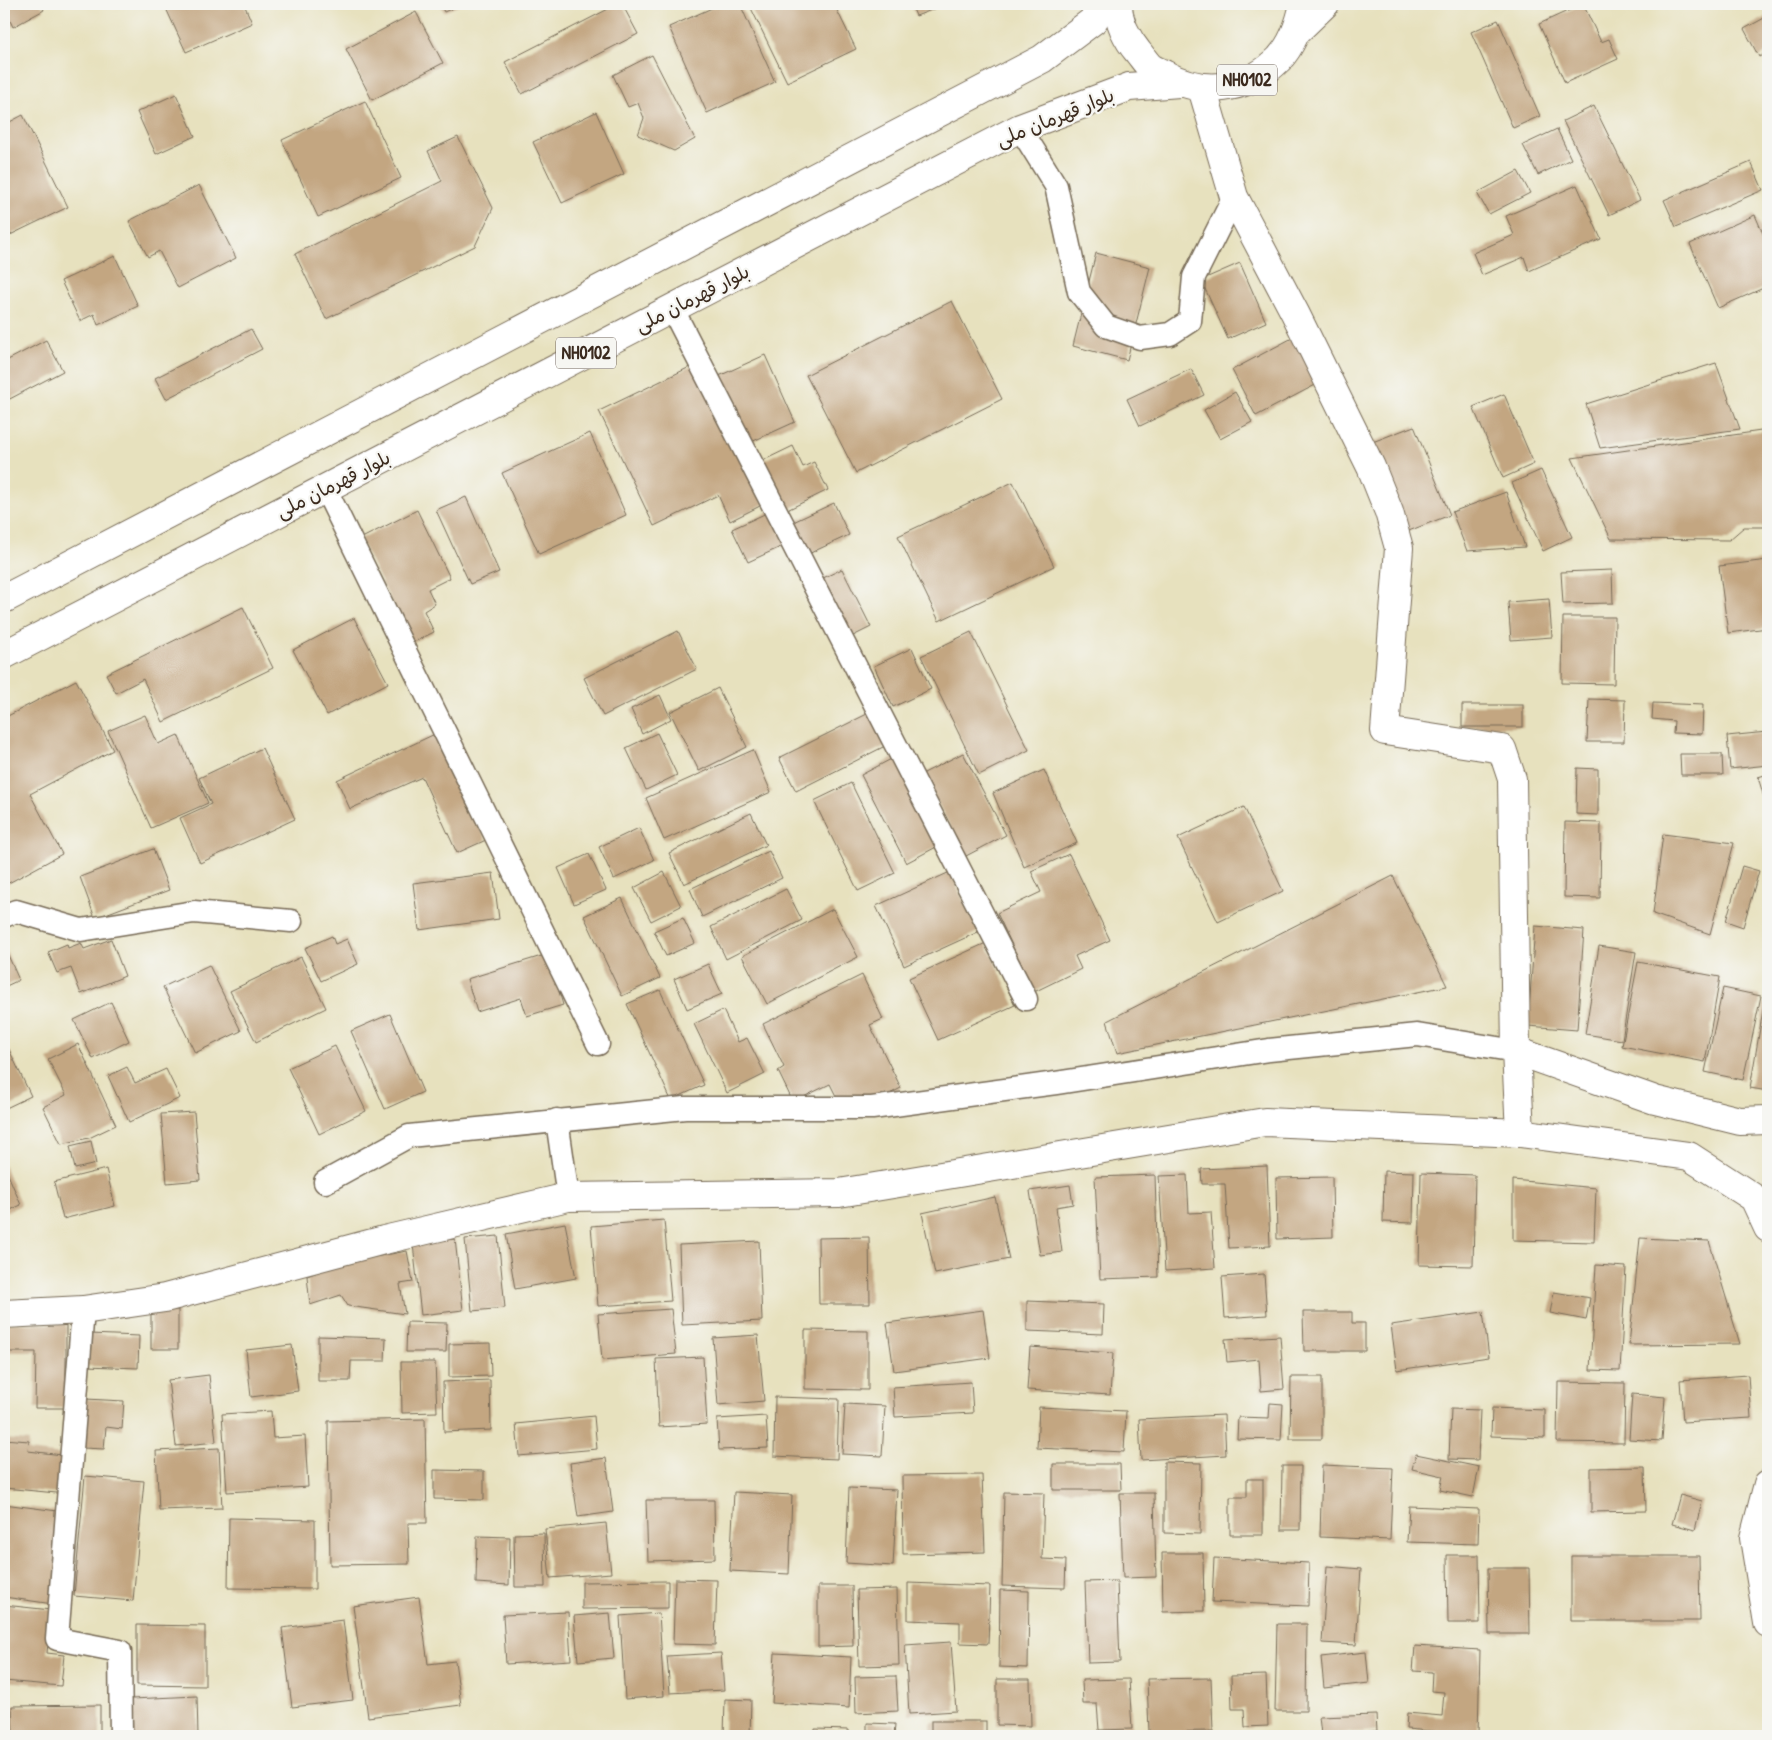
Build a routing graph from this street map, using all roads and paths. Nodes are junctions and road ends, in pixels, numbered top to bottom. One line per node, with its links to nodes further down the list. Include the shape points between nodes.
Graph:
1 (1103, 4): 11 (main road, NH0102, via 1094,20 1042,59)
2 (1118, 4): 6 (main road, via 1129,41 1150,66)
3 (1304, 4): 5 (main road, NH0102)
4 (1326, 4): 5 (main road, NH0102)
5 (1296, 32): 6 (main road, NH0102, via 1280,58 1255,78 1225,87)
6 (1190, 86): 7 (main road, بلوار قهرمان ملی / NH0102, via 1129,88); 8 (main road)
7 (1020, 128): 8 (lane, via 1056,186 1079,292 1106,326 1140,338 1170,334 1190,321 1194,277); 9 (main road, بلوار قهرمان ملی / NH0102)
8 (1234, 197): 17 (main road, via 1295,313 1390,512 1399,548 1385,731 1502,749 1512,779)
9 (672, 308): 10 (main road, بلوار قهرمان ملی / NH0102); 15 (lane)
10 (324, 488): 12 (main road, بلوار قهرمان ملی / NH0102); 16 (lane)
11 (4, 599)
12 (4, 654)
13 (4, 916): 14 (lane, via 16,911 81,930 194,912)
14 (291, 921)
15 (1026, 999)
16 (598, 1044)
17 (1516, 1051): 18 (lane, via 1417,1035 1269,1050 872,1108 685,1108); 19 (main road, via 1655,1100 1740,1121); 20 (main road)
18 (557, 1120): 21 (lane, via 409,1136); 22 (lane)
19 (1768, 1120)
20 (1520, 1133): 22 (main road, via 1265,1122 839,1193); 23 (main road, via 1689,1156 1754,1198)
21 (325, 1182)
22 (568, 1197): 24 (main road, via 384,1240 165,1298)
23 (1768, 1228)
24 (83, 1310): 25 (main road); 28 (lane, via 58,1639 120,1651)
25 (4, 1314)
26 (1768, 1484): 27 (main road, via 1754,1538)
27 (1768, 1623)
28 (121, 1736)

